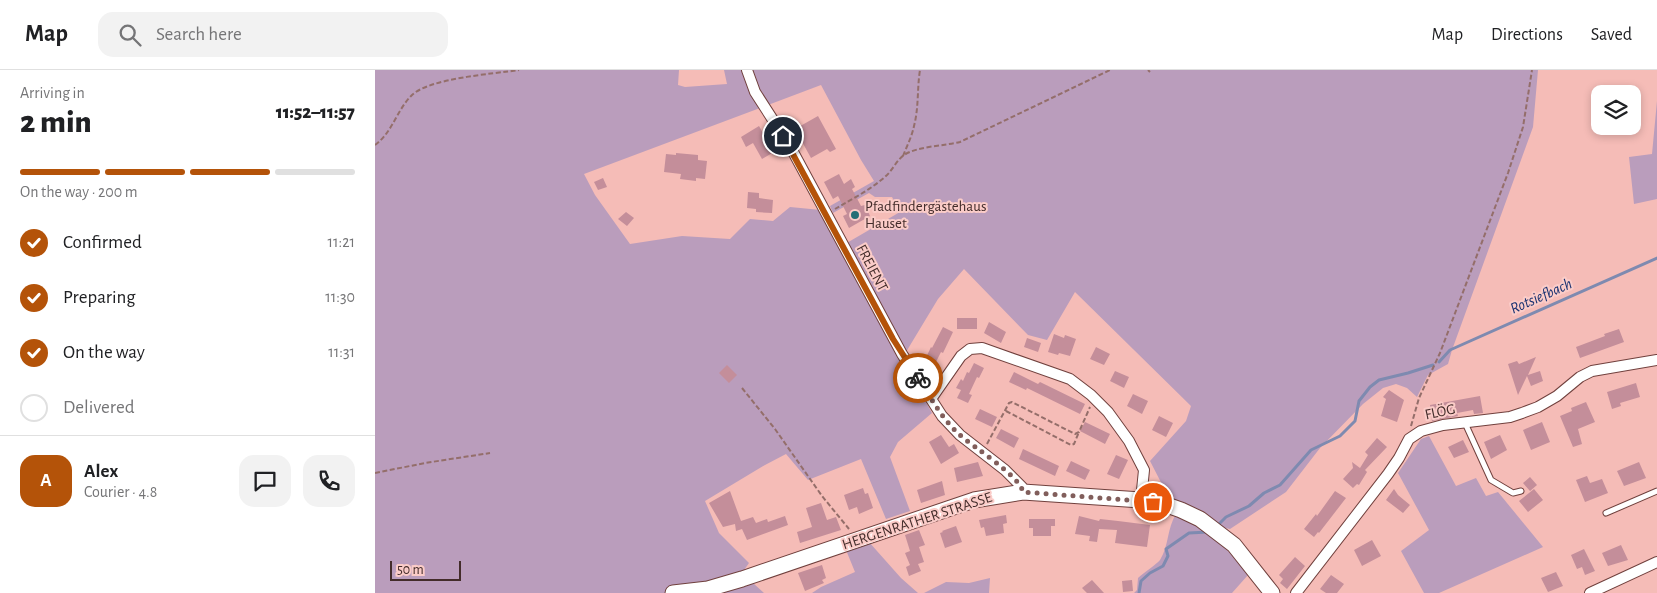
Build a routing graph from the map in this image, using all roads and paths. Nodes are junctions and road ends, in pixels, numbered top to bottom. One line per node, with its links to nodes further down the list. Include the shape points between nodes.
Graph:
1 (519, 70): 6 (path, via 439,82 412,95 383,139)
2 (747, 70): 8 (street, FREIENT, via 755,92 791,148)
3 (921, 70): 7 (path, via 917,112)
4 (1110, 70): 7 (path, via 960,142 915,150)
5 (1531, 70): 16 (path, via 1520,136 1440,354 1419,398)
6 (375, 145)
7 (903, 156): 8 (path, via 886,176 868,190)
8 (826, 214): 12 (street, FREIENT, via 902,354)
9 (1657, 360): 14 (street, FLÖG, via 1591,371 1538,407 1510,417)
10 (742, 388): 25 (path)
11 (1095, 398): 12 (street, via 1070,379 982,348 970,349 961,356); 15 (path); 23 (street, via 1129,441 1144,470)
12 (931, 399): 17 (street, FREIENT, via 948,423)
13 (1006, 411): 15 (path, via 1012,402 1075,434); 15 (path, via 1071,445); 17 (path)
14 (1465, 422): 16 (street, FLÖG, via 1429,429); 20 (lane, via 1491,480 1513,493)
15 (1079, 432)
16 (1409, 439): 29 (street, via 1388,474)
17 (982, 452): 22 (street, FREIENT, via 1005,470)
18 (490, 453): 19 (path)
19 (375, 473)
20 (1521, 491)
21 (1657, 491): 24 (lane)
22 (1023, 492): 23 (street, HERGENRATHER STRASSE); 25 (street, HERGENRATHER STRASSE, via 974,500)
23 (1141, 500): 28 (street, HERGENRATHER STRASSE, via 1164,504 1207,524 1234,545)
24 (1606, 513)
25 (855, 540): 27 (street, HERGENRATHER STRASSE, via 742,580 708,589)
26 (1657, 562): 30 (street)
27 (673, 593)
28 (1271, 593)
29 (1296, 593)
30 (1589, 593)

